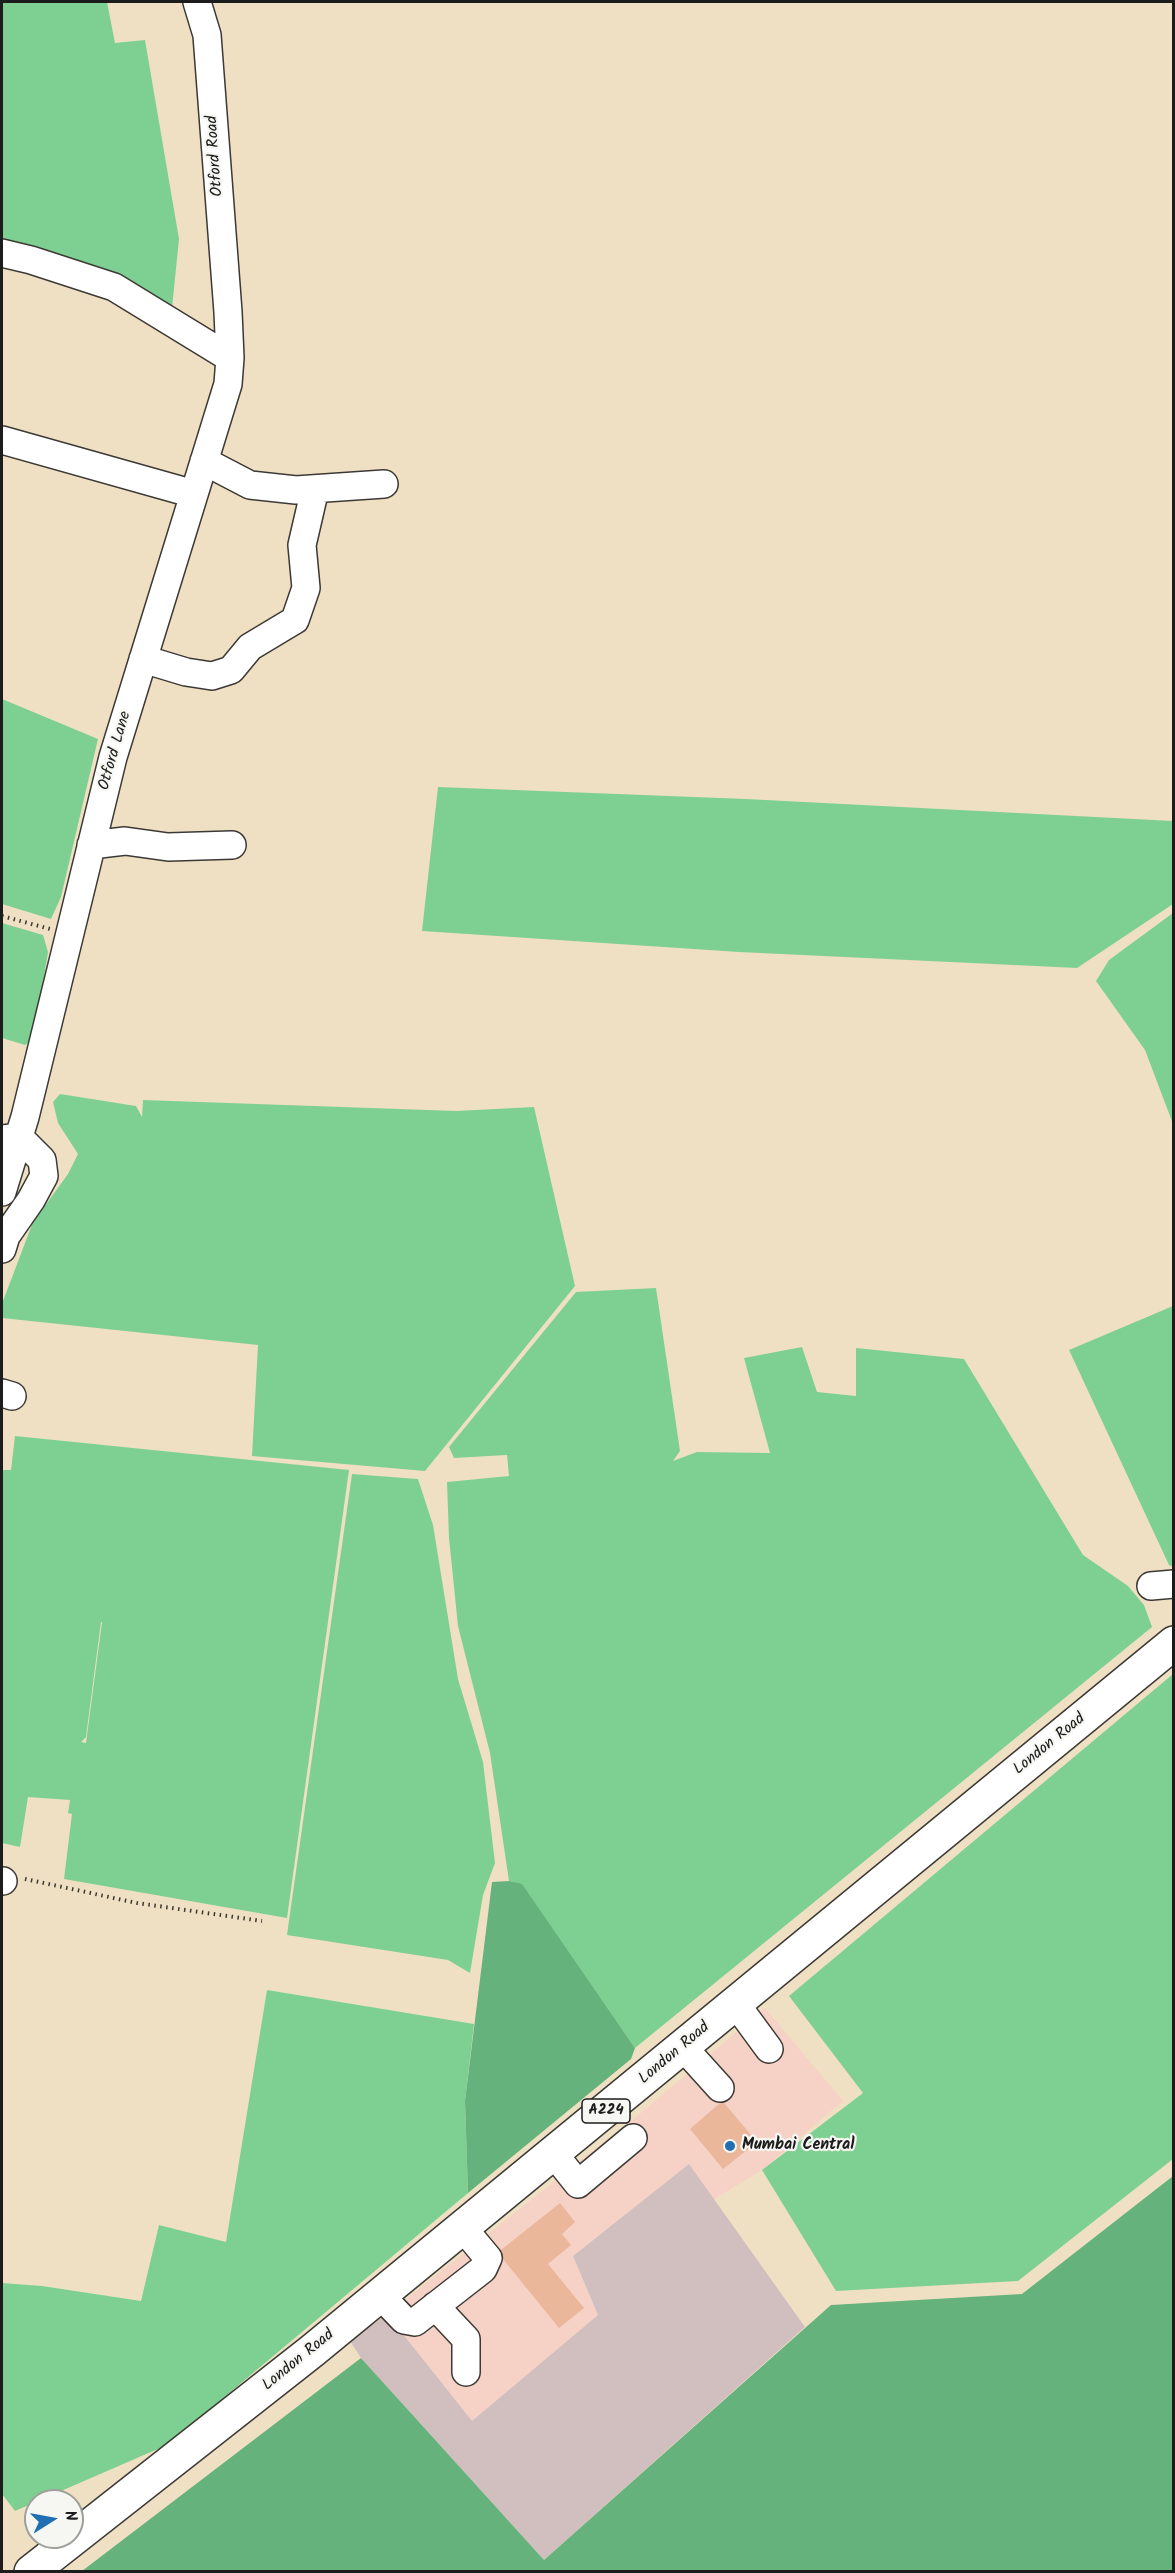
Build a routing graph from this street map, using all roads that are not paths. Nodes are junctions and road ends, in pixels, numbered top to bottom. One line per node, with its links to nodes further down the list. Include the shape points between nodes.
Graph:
1 (197, 2): 3 (street, Otford Road, via 207,35)
2 (2, 253): 4 (street, via 114,287)
3 (228, 312): 4 (street, Otford Lane)
4 (230, 358): 6 (street, Otford Lane, via 228,384)
5 (2, 440): 9 (street)
6 (204, 461): 8 (street, via 250,485); 9 (street, Otford Lane)
7 (384, 484): 8 (street)
8 (315, 489): 10 (street, via 302,545 306,588 295,620 250,646 231,670 212,676)
9 (194, 494): 10 (street, Otford Lane)
10 (143, 659): 11 (street, Otford Lane)
11 (91, 845): 12 (street, via 125,841 168,847); 13 (street, Otford Lane)
12 (232, 845)
13 (10, 1138): 14 (street, Otford Lane); 15 (street, via 42,1160 44,1176 6,1236)
14 (2, 1192)
15 (2, 1249)
16 (1173, 1642): 17 (main road, London Road / A224)
17 (736, 2004): 18 (main road, London Road / A224); 19 (street)
18 (683, 2047): 20 (street); 22 (main road, London Road / A224)
19 (769, 2049)
20 (720, 2088)
21 (633, 2138): 22 (street, via 578,2184)
22 (554, 2154): 23 (main road, London Road / A224)
23 (463, 2228): 24 (main road, London Road / A224); 25 (street, via 488,2258 487,2264)
24 (380, 2295): 25 (street, via 409,2322 415,2322); 27 (main road, London Road / A224)
25 (435, 2306): 26 (street, via 466,2339)
26 (466, 2372)
27 (31, 2571)

